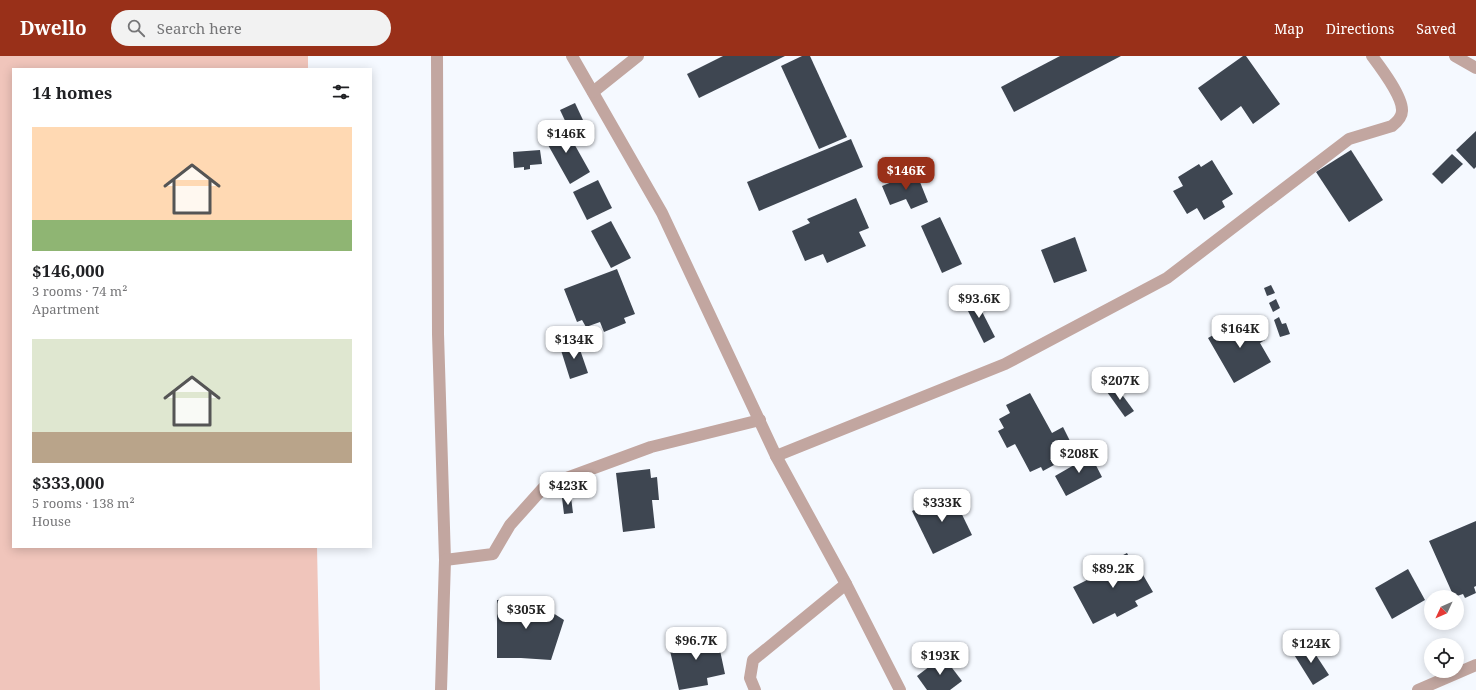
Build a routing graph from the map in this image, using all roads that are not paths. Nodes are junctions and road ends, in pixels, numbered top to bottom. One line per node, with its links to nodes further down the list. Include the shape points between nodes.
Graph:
1 (437, 56): 10 (street, via 438,334)
2 (572, 56): 7 (street)
3 (638, 56): 7 (street)
4 (1372, 56): 9 (street, via 1401,102 1401,115 1397,122 1392,126 1349,139 1167,278 1005,364)
5 (1455, 56): 6 (street)
6 (1476, 68)
7 (593, 92): 8 (street, via 662,214)
8 (760, 420): 9 (street); 10 (street, via 652,447 545,486 510,525 493,554)
9 (776, 456): 11 (street)
10 (445, 560): 13 (street)
11 (846, 584): 14 (street, via 753,660 750,678); 15 (street)
12 (1476, 665): 16 (street)
13 (441, 690)
14 (755, 690)
15 (900, 690)
16 (1418, 690)

